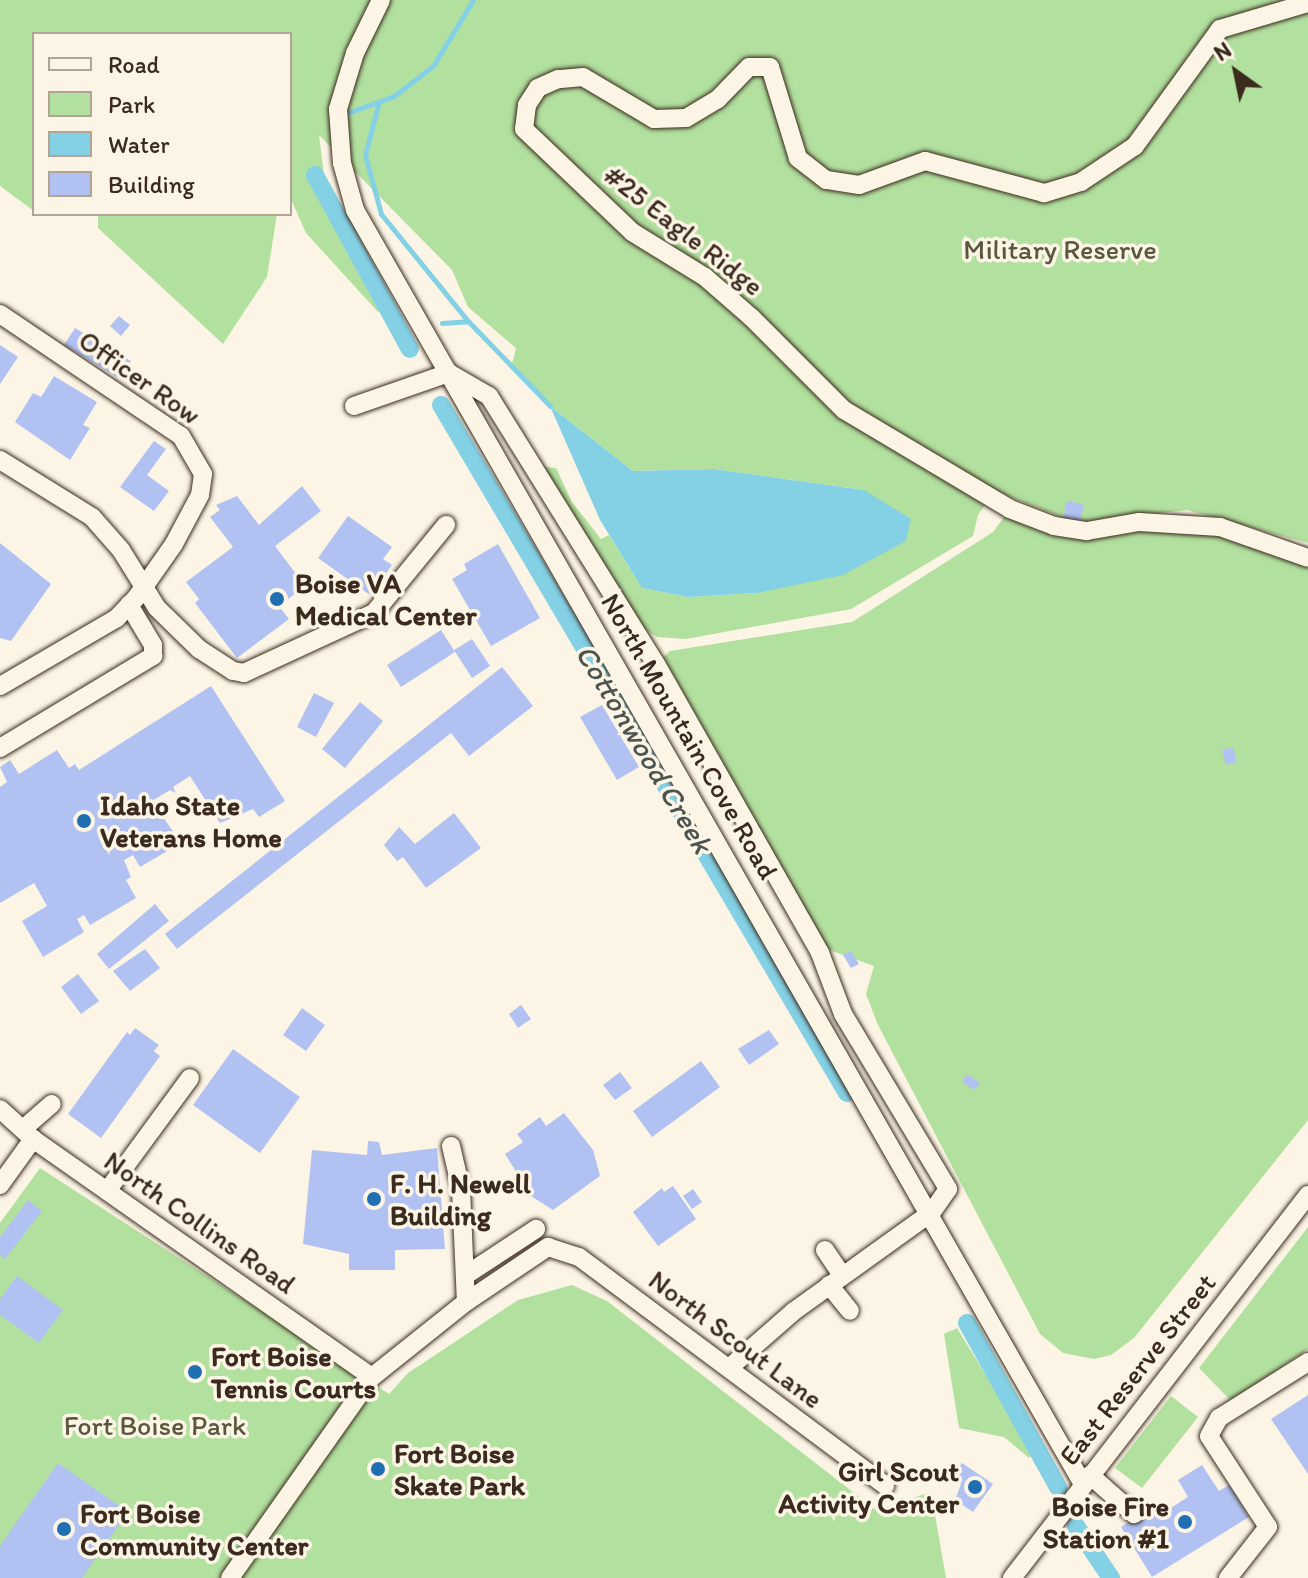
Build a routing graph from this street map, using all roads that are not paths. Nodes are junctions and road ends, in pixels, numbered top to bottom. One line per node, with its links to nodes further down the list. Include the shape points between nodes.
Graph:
1 (381, 0): 4 (street, North Mountain Cove Road, via 345,79 338,109 342,163 370,239)
2 (1308, 3): 8 (street, #25 Eagle Ridge, via 1220,29 1135,146 1081,182 1044,193 925,161 859,185 826,180 798,158 770,67 749,67 718,99 686,118 654,119 583,77 558,79 538,88 527,105 524,129 632,232 705,277 752,318 844,410 1010,509 1054,526 1087,531 1139,522 1220,527)
3 (0, 314): 9 (street, Officer Row, via 193,448 203,474 200,495)
4 (449, 373): 5 (street); 12 (street, via 489,396 656,664 820,953); 13 (street, North Mountain Cove Road)
5 (354, 406)
6 (0, 460): 9 (street, via 92,517 121,550)
7 (446, 525): 9 (street, via 374,613 244,673 221,666)
8 (1308, 558)
9 (135, 598): 10 (street, via 117,618); 11 (street, via 153,656)
10 (0, 686)
11 (0, 748)
12 (843, 1014): 13 (street); 22 (street, via 948,1189)
13 (824, 1027): 22 (street, North Mountain Cove Road)
14 (190, 1078): 20 (street)
15 (52, 1104): 17 (street)
16 (0, 1109): 17 (street, North Collins Road)
17 (28, 1134): 19 (street); 20 (street, North Collins Road)
18 (451, 1146): 25 (street, via 461,1189)
19 (0, 1185)
20 (107, 1191): 31 (street, North Collins Road)
21 (1308, 1195): 32 (street, East Reserve Street)
22 (932, 1212): 26 (street); 32 (street, North Mountain Cove Road)
23 (536, 1229): 25 (street)
24 (825, 1250): 26 (street)
25 (466, 1275): 27 (street)
26 (836, 1280): 28 (street); 30 (street)
27 (466, 1302): 30 (street, North Scout Lane, via 548,1247 579,1257); 31 (street)
28 (850, 1311)
29 (1308, 1362): 37 (street, via 1219,1418 1209,1436 1268,1527)
30 (729, 1368): 33 (street, North Scout Lane)
31 (372, 1377): 35 (street)
32 (1087, 1479): 34 (street, North Mountain Cove Road); 36 (street, East Reserve Street)
33 (885, 1485)
34 (1134, 1514)
35 (230, 1578)
36 (1012, 1578)
37 (1228, 1578)

